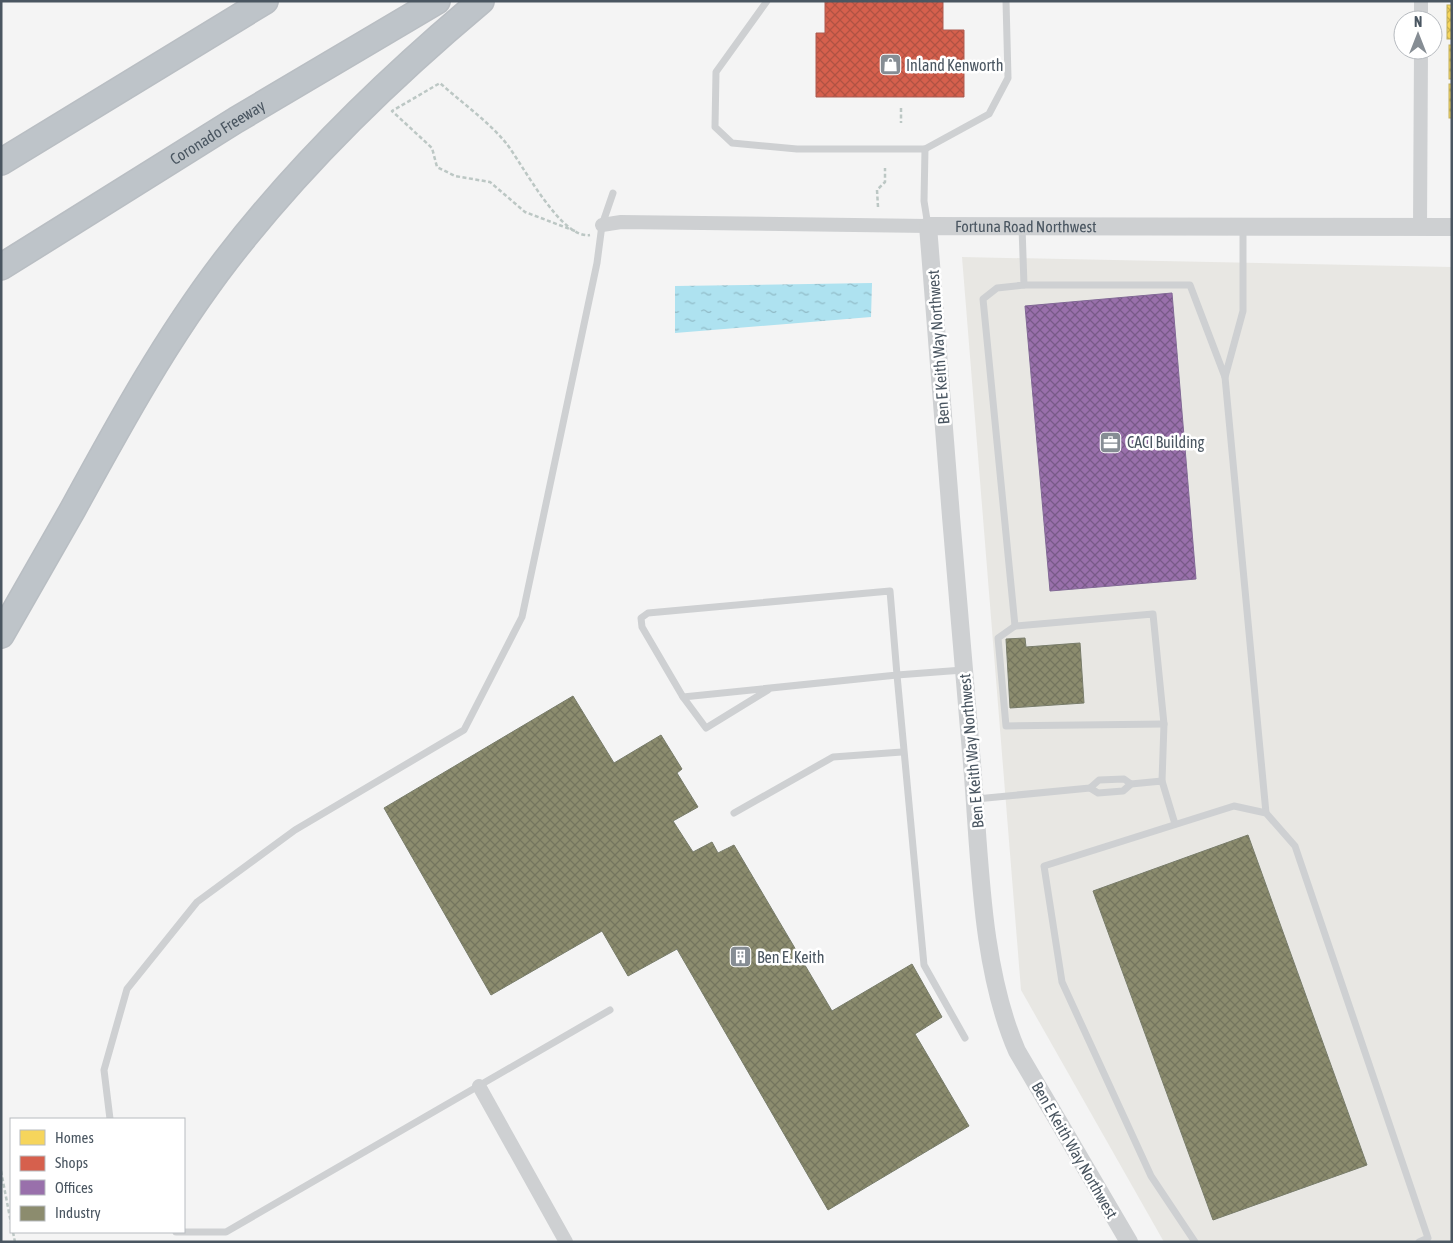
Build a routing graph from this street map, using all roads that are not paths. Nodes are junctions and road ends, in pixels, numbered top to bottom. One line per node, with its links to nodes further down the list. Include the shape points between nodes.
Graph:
1 (265, 1): 8 (highway)
2 (437, 1): 16 (highway, Coronado Freeway, via 236,120)
3 (481, 1): 20 (highway, via 394,76 332,137 227,259 130,403)
4 (767, 1): 7 (lane, via 716,72 715,127 732,143 797,149)
5 (1006, 1): 7 (lane, via 1008,78 989,114)
6 (1420, 60): 14 (street)
7 (925, 149): 11 (lane, via 924,201)
8 (1, 162)
9 (613, 193): 10 (lane)
10 (602, 225): 11 (street, Fortuna Road Northwest, via 621,222); 37 (lane, via 597,263 522,617 464,730 295,830 196,902 126,989 104,1070)
11 (928, 226): 12 (street, Fortuna Road Northwest); 21 (street, Ben E Keith Way Northwest)
12 (1022, 226): 13 (street, Fortuna Road Northwest); 17 (lane)
13 (1243, 226): 14 (street, Fortuna Road Northwest); 18 (lane, via 1243,311)
14 (1420, 227): 15 (street, Fortuna Road Northwest)
15 (1452, 227)
16 (1, 267)
17 (1024, 285): 18 (lane, via 1190,285); 19 (lane, via 996,288 983,299)
18 (1226, 377): 32 (lane)
19 (1014, 626): 25 (lane, via 1153,614); 25 (lane, via 998,638 1006,726)
20 (1, 635)
21 (964, 670): 22 (lane); 30 (street, Ben E Keith Way Northwest)
22 (897, 675): 23 (lane); 24 (lane, via 890,591 648,613 641,618 642,628); 26 (lane)
23 (772, 688): 24 (lane); 24 (lane, via 706,728)
24 (683, 697)
25 (1164, 724): 27 (lane)
26 (902, 752): 31 (lane, via 833,757); 35 (lane, via 924,965)
27 (1162, 781): 28 (lane); 33 (lane)
28 (1130, 784): 29 (lane, via 1123,791 1098,793); 29 (lane, via 1124,779 1098,780)
29 (1090, 788): 30 (lane)
30 (975, 799): 40 (street, Ben E Keith Way Northwest, via 993,977 1006,1026 1016,1051)
31 (734, 813)
32 (1266, 813): 33 (lane, via 1234,806); 42 (lane, via 1295,846 1428,1238)
33 (1176, 824): 41 (lane, via 1044,866 1062,982 1151,1176)
34 (610, 1010): 36 (lane)
35 (965, 1038)
36 (478, 1086): 38 (lane, via 226,1232); 39 (street)
37 (110, 1118)
38 (185, 1232)
39 (566, 1242)
40 (1129, 1242)
41 (1195, 1242)
42 (1419, 1242)

